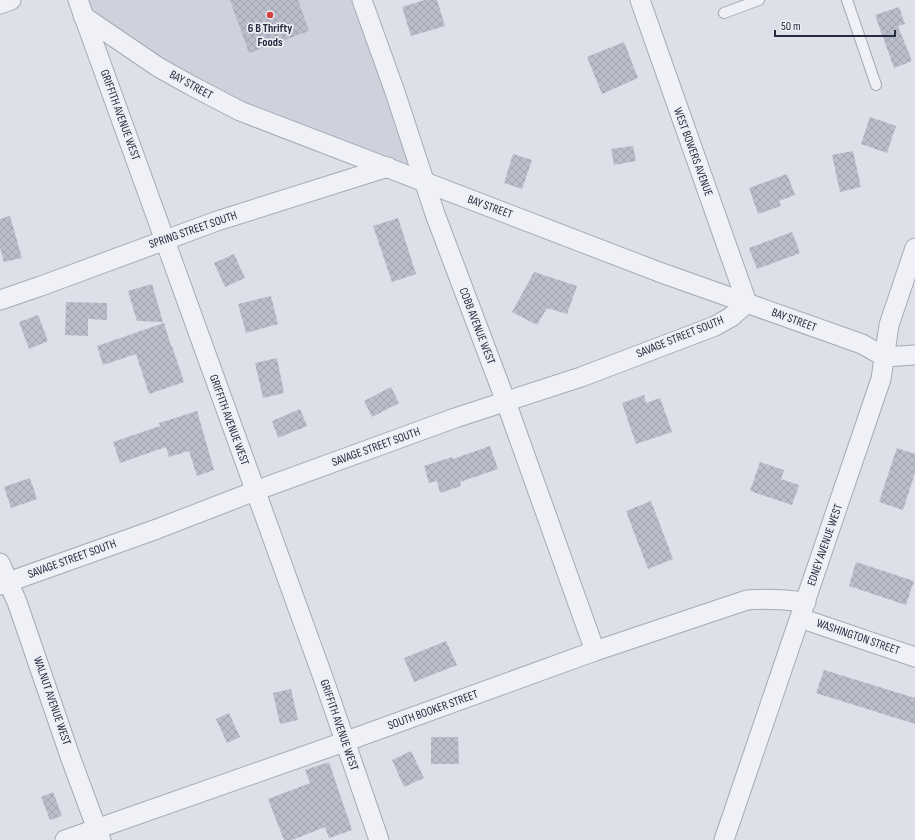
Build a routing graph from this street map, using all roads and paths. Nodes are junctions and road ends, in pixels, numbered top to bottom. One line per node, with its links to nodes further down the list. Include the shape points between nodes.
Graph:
1 (11, 0): 6 (street)
2 (362, 0): 11 (street, COBB AVENUE WEST, via 396,92)
3 (640, 0): 15 (street, WEST BOWERS AVENUE)
4 (759, 0): 8 (lane)
5 (847, 0): 9 (lane)
6 (0, 4)
7 (80, 8): 10 (street, BAY STREET, via 158,67 240,111); 12 (street, GRIFFITH AVENUE WEST)
8 (724, 13)
9 (876, 84)
10 (388, 167): 11 (street, BAY STREET); 12 (street, SPRING STREET SOUTH)
11 (425, 183): 15 (street, BAY STREET); 18 (street, COBB AVENUE WEST)
12 (164, 240): 14 (street, SPRING STREET SOUTH); 19 (street, GRIFFITH AVENUE WEST)
13 (915, 248): 17 (street, EDNEY AVENUE WEST, via 889,325)
14 (0, 300)
15 (747, 304): 17 (street, BAY STREET, via 862,344); 18 (street, SAVAGE STREET SOUTH, via 715,326 581,377)
16 (915, 355): 17 (street)
17 (884, 357): 22 (street, EDNEY AVENUE WEST, via 881,379)
18 (506, 402): 19 (street, SAVAGE STREET SOUTH); 23 (street, COBB AVENUE WEST)
19 (255, 491): 21 (street, SAVAGE STREET SOUTH); 25 (street, GRIFFITH AVENUE WEST)
20 (0, 563): 21 (street, WALNUT AVENUE WEST)
21 (4, 583): 26 (street, WALNUT AVENUE WEST, via 17,602)
22 (803, 610): 23 (street, SOUTH BOOKER STREET, via 776,598 747,600); 24 (street, WASHINGTON STREET); 29 (street, EDNEY AVENUE WEST)
23 (595, 651): 25 (street, SOUTH BOOKER STREET)
24 (915, 657)
25 (344, 742): 26 (street, SOUTH BOOKER STREET); 28 (street, GRIFFITH AVENUE WEST)
26 (99, 834): 27 (street, SOUTH BOOKER STREET)
27 (65, 840)
28 (379, 840)
29 (724, 840)

